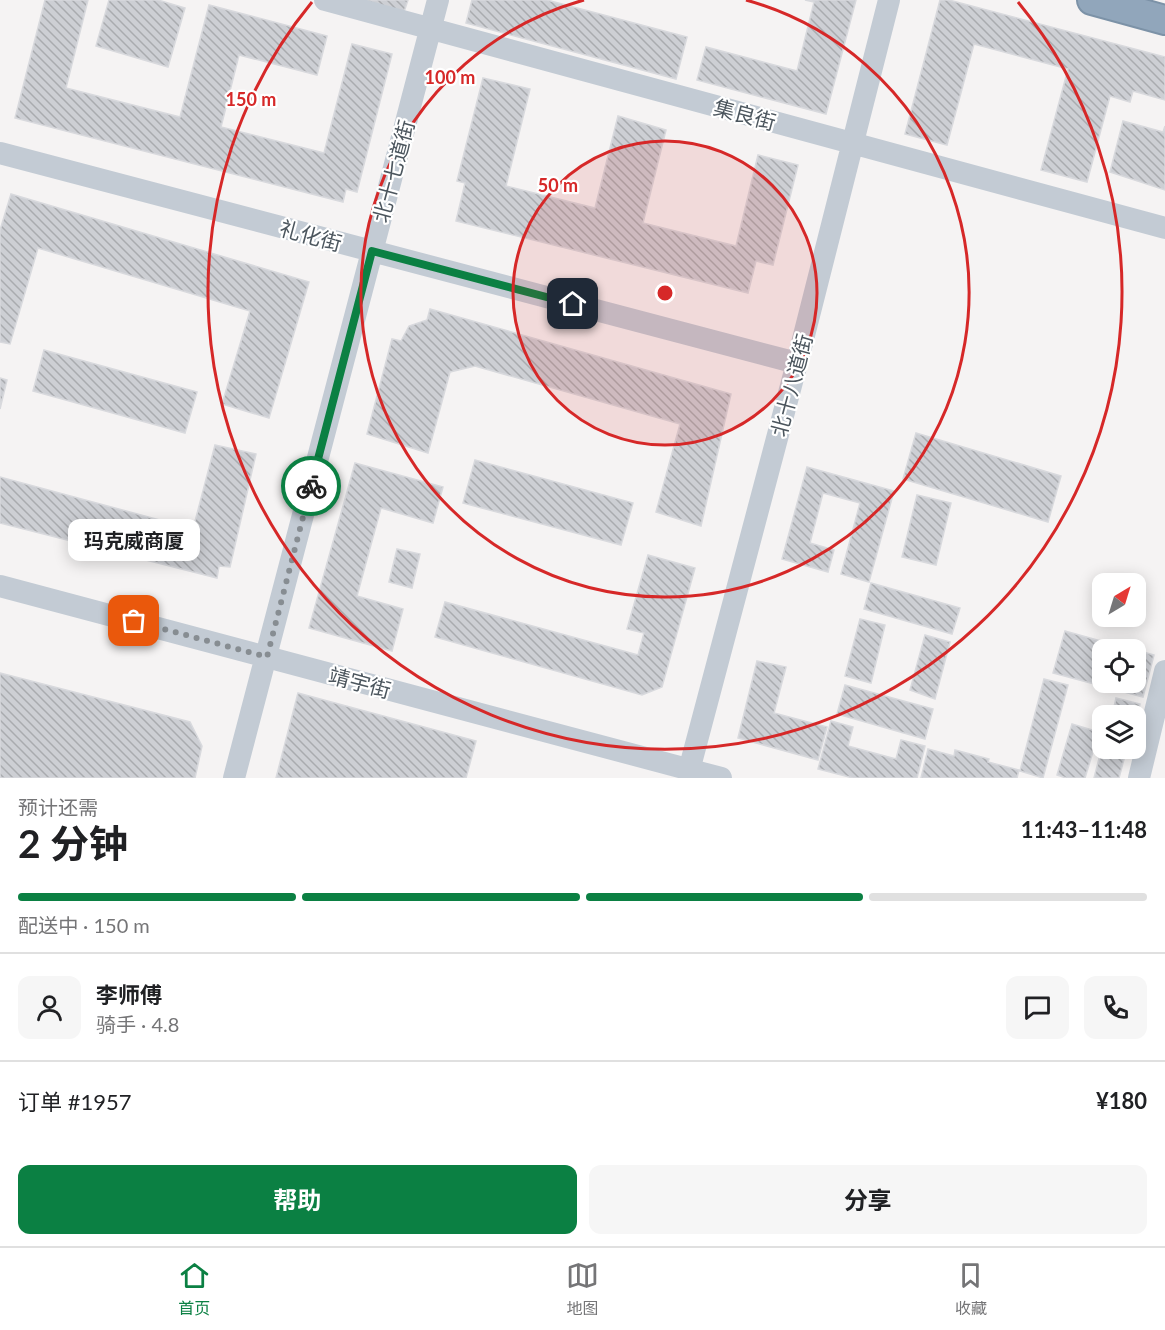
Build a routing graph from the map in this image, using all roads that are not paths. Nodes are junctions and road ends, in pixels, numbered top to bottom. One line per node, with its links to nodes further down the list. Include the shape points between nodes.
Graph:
1 (324, 0): 6 (street, 集良街)
2 (438, 0): 6 (street, 北十七道街)
3 (890, 0): 7 (street, 北十八道街)
4 (1092, 0): 5 (highway)
5 (1165, 20)
6 (430, 29): 7 (street, 集良街); 10 (street, 北十七道街)
7 (853, 143): 9 (street, 集良街); 11 (street, 北十八道街)
8 (0, 153): 10 (street, 礼化街)
9 (1165, 228)
10 (372, 251): 11 (street, 礼化街); 13 (street, 北十七道街)
11 (796, 363): 15 (street, 北十八道街)
12 (0, 586): 13 (street, 靖宇街)
13 (267, 657): 15 (street, 靖宇街); 16 (street, 北十七道街)
14 (1165, 671): 18 (street)
15 (688, 774): 17 (street, 靖宇街)
16 (234, 778)
17 (721, 778)
18 (1139, 778)

